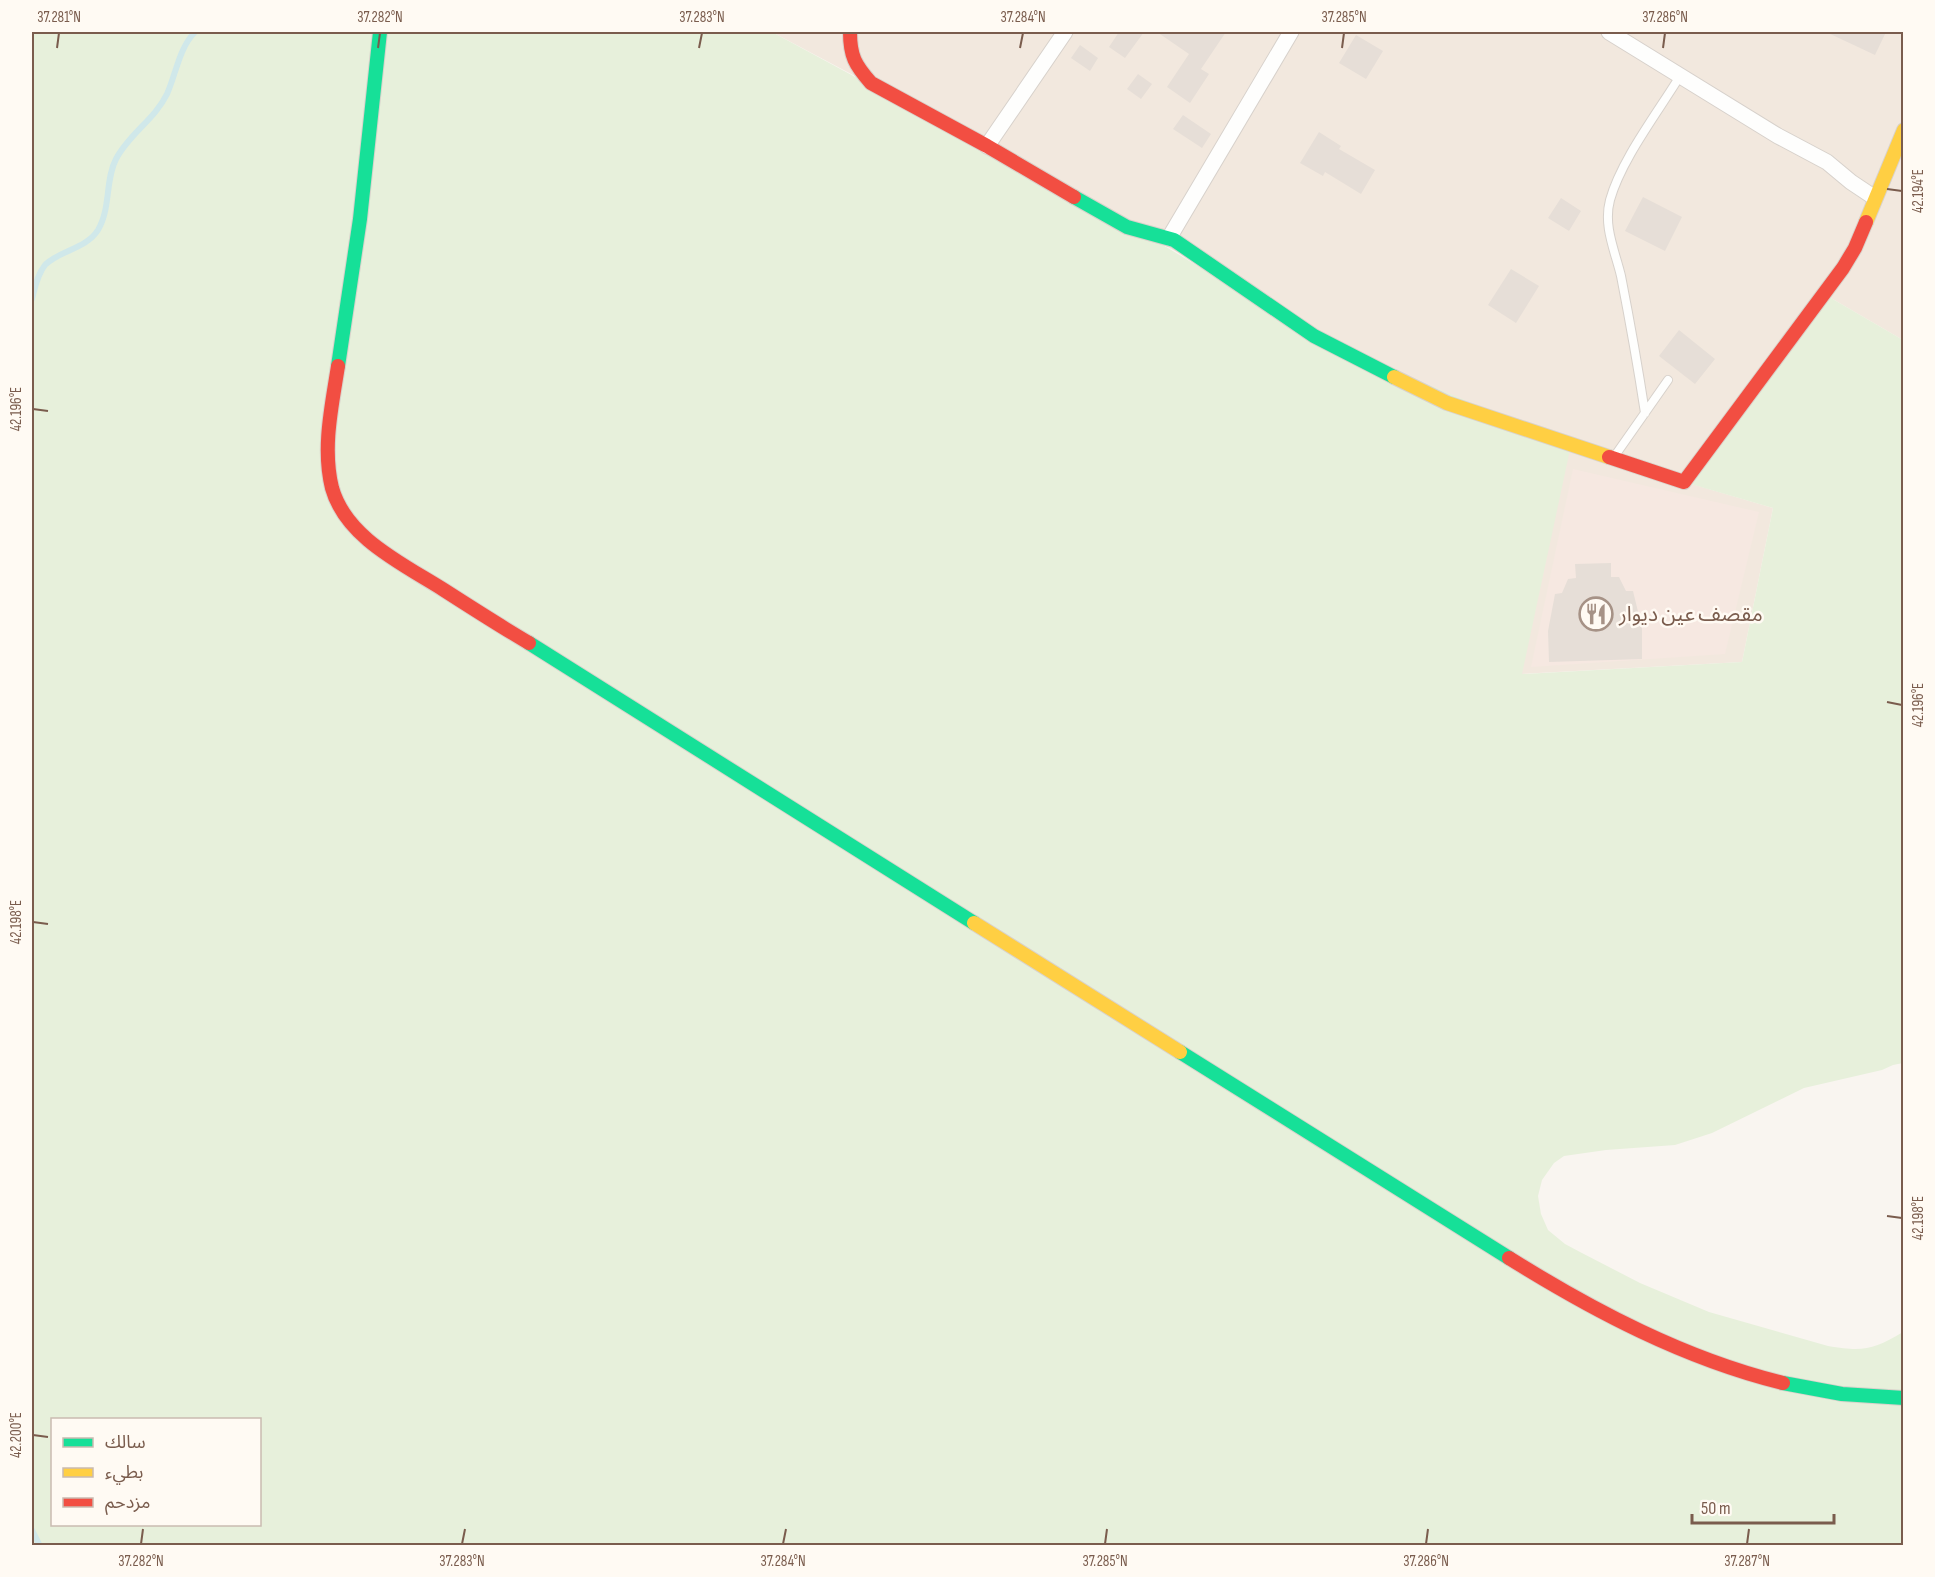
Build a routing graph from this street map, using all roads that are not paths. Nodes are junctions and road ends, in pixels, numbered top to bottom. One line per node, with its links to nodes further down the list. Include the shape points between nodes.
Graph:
1 (380, 32): 14 (street, via 360,219 327,454 328,477 340,508 363,536 404,566 1553,1286 1660,1339 1743,1373 1813,1390)
2 (850, 32): 8 (street, via 852,57 871,83)
3 (1065, 32): 8 (street)
4 (1291, 32): 10 (street)
5 (1609, 32): 6 (street)
6 (1680, 76): 9 (street, via 1827,162); 12 (lane, via 1627,160 1609,202 1612,245)
7 (1904, 130): 9 (street)
8 (987, 146): 10 (street, via 1112,220)
9 (1875, 198): 13 (street, via 1843,268 1684,482)
10 (1169, 238): 13 (street, via 1314,336 1447,404)
11 (1668, 380): 12 (lane)
12 (1646, 412): 13 (lane)
13 (1613, 459)
14 (1904, 1398)

